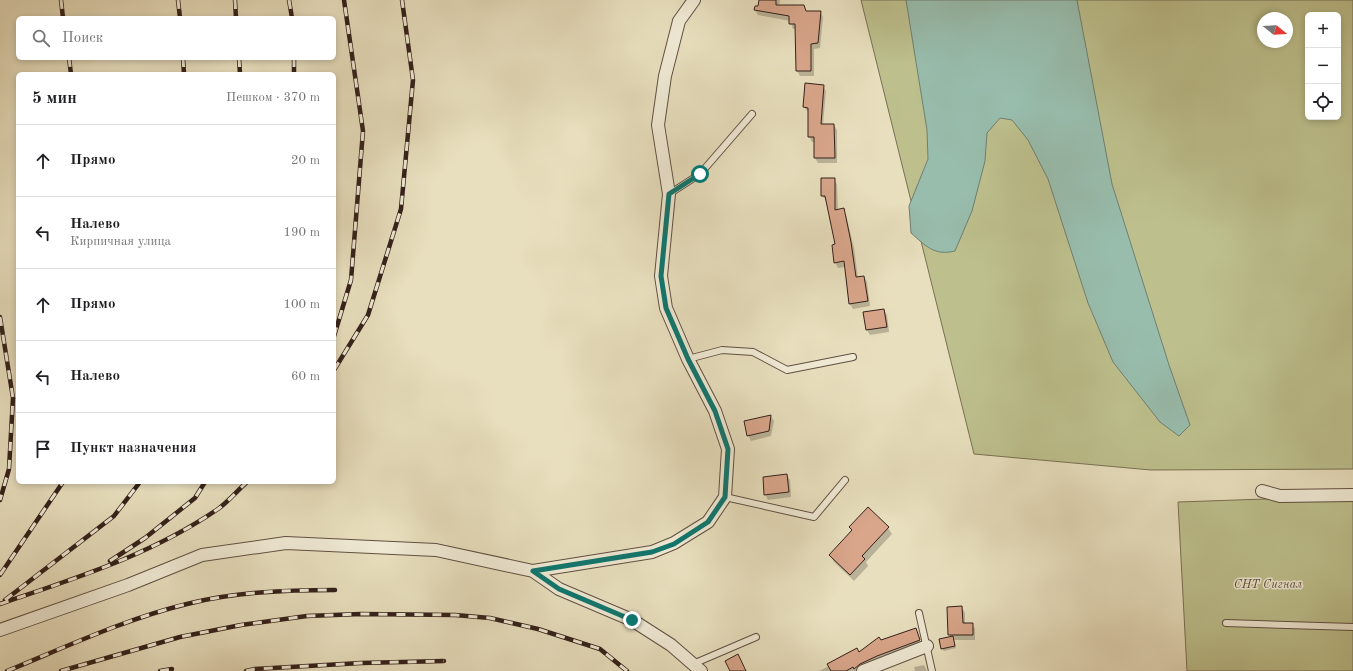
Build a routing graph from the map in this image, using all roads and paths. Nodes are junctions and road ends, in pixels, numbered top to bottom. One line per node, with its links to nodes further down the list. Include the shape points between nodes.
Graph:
1 (694, 0): 3 (street, via 679,21 665,76 658,125)
2 (752, 114): 3 (lane, via 700,174)
3 (669, 194): 5 (street, via 661,276 666,308)
4 (853, 358): 5 (lane, via 787,370 754,352 722,350)
5 (688, 359): 9 (street, via 715,411 728,449)
6 (846, 480): 9 (lane, via 814,517)
7 (1262, 491): 8 (street, via 1280,496)
8 (1353, 495)
9 (725, 497): 10 (street, via 708,522 674,544 652,552)
10 (533, 571): 14 (street, via 436,550 286,543 202,555 128,585); 17 (street, via 559,589 632,620)
11 (918, 613): 16 (lane)
12 (1226, 623): 13 (lane)
13 (1353, 626)
14 (0, 630)
15 (756, 637): 17 (lane)
16 (927, 646): 18 (street); 19 (lane)
17 (697, 667)
18 (863, 671)
19 (932, 671)

